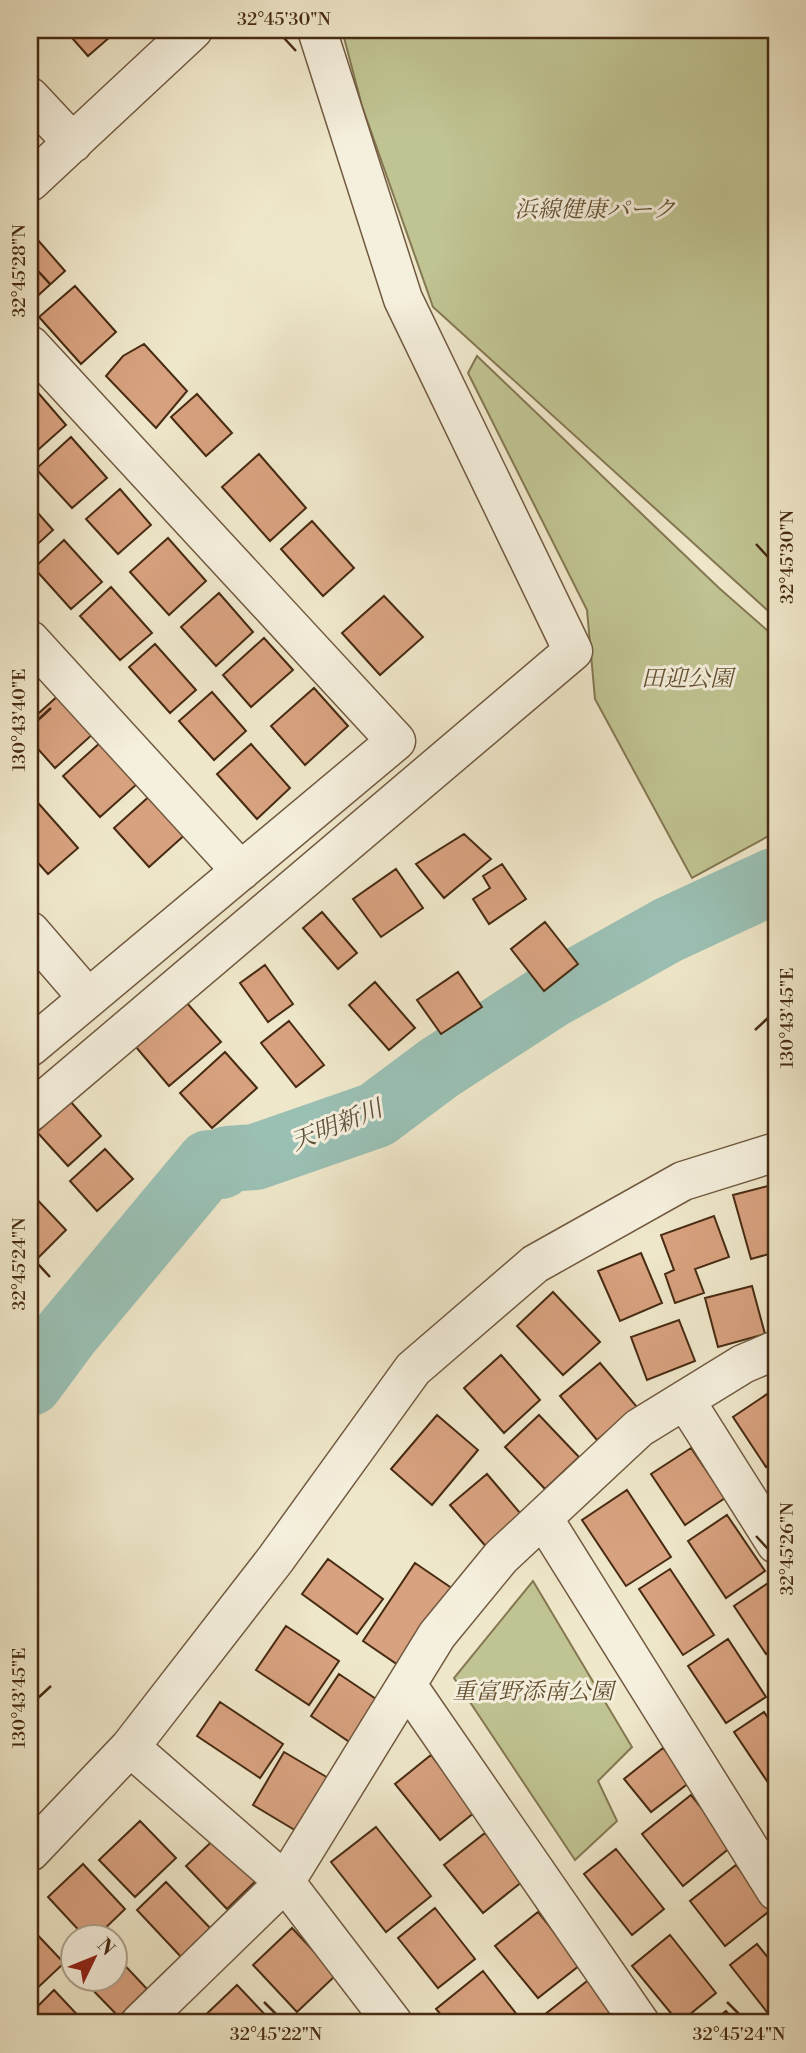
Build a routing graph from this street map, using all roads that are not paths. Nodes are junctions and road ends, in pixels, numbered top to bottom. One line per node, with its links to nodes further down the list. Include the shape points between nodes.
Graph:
1 (193, 30): 4 (street)
2 (317, 30): 12 (street, via 403,299 573,651)
3 (30, 97): 4 (street)
4 (72, 143): 5 (street)
5 (30, 182)
6 (32, 350): 8 (street, via 396,741)
7 (30, 640): 8 (street)
8 (241, 871): 10 (street)
9 (30, 932): 10 (street)
10 (88, 998): 11 (street)
11 (30, 1047)
12 (30, 1112)
13 (776, 1152): 19 (street, via 683,1181 535,1264 413,1369 275,1560)
14 (776, 1350): 15 (street, via 743,1364)
15 (685, 1400): 16 (street, via 639,1428); 17 (street)
16 (543, 1518): 18 (street, via 501,1557 469,1596); 22 (street)
17 (776, 1544)
18 (407, 1685): 21 (street); 25 (street)
19 (130, 1746): 20 (street); 21 (street)
20 (30, 1852)
21 (285, 1882): 23 (street); 24 (street)
22 (776, 1891)
23 (140, 2023)
24 (393, 2023)
25 (640, 2023)

